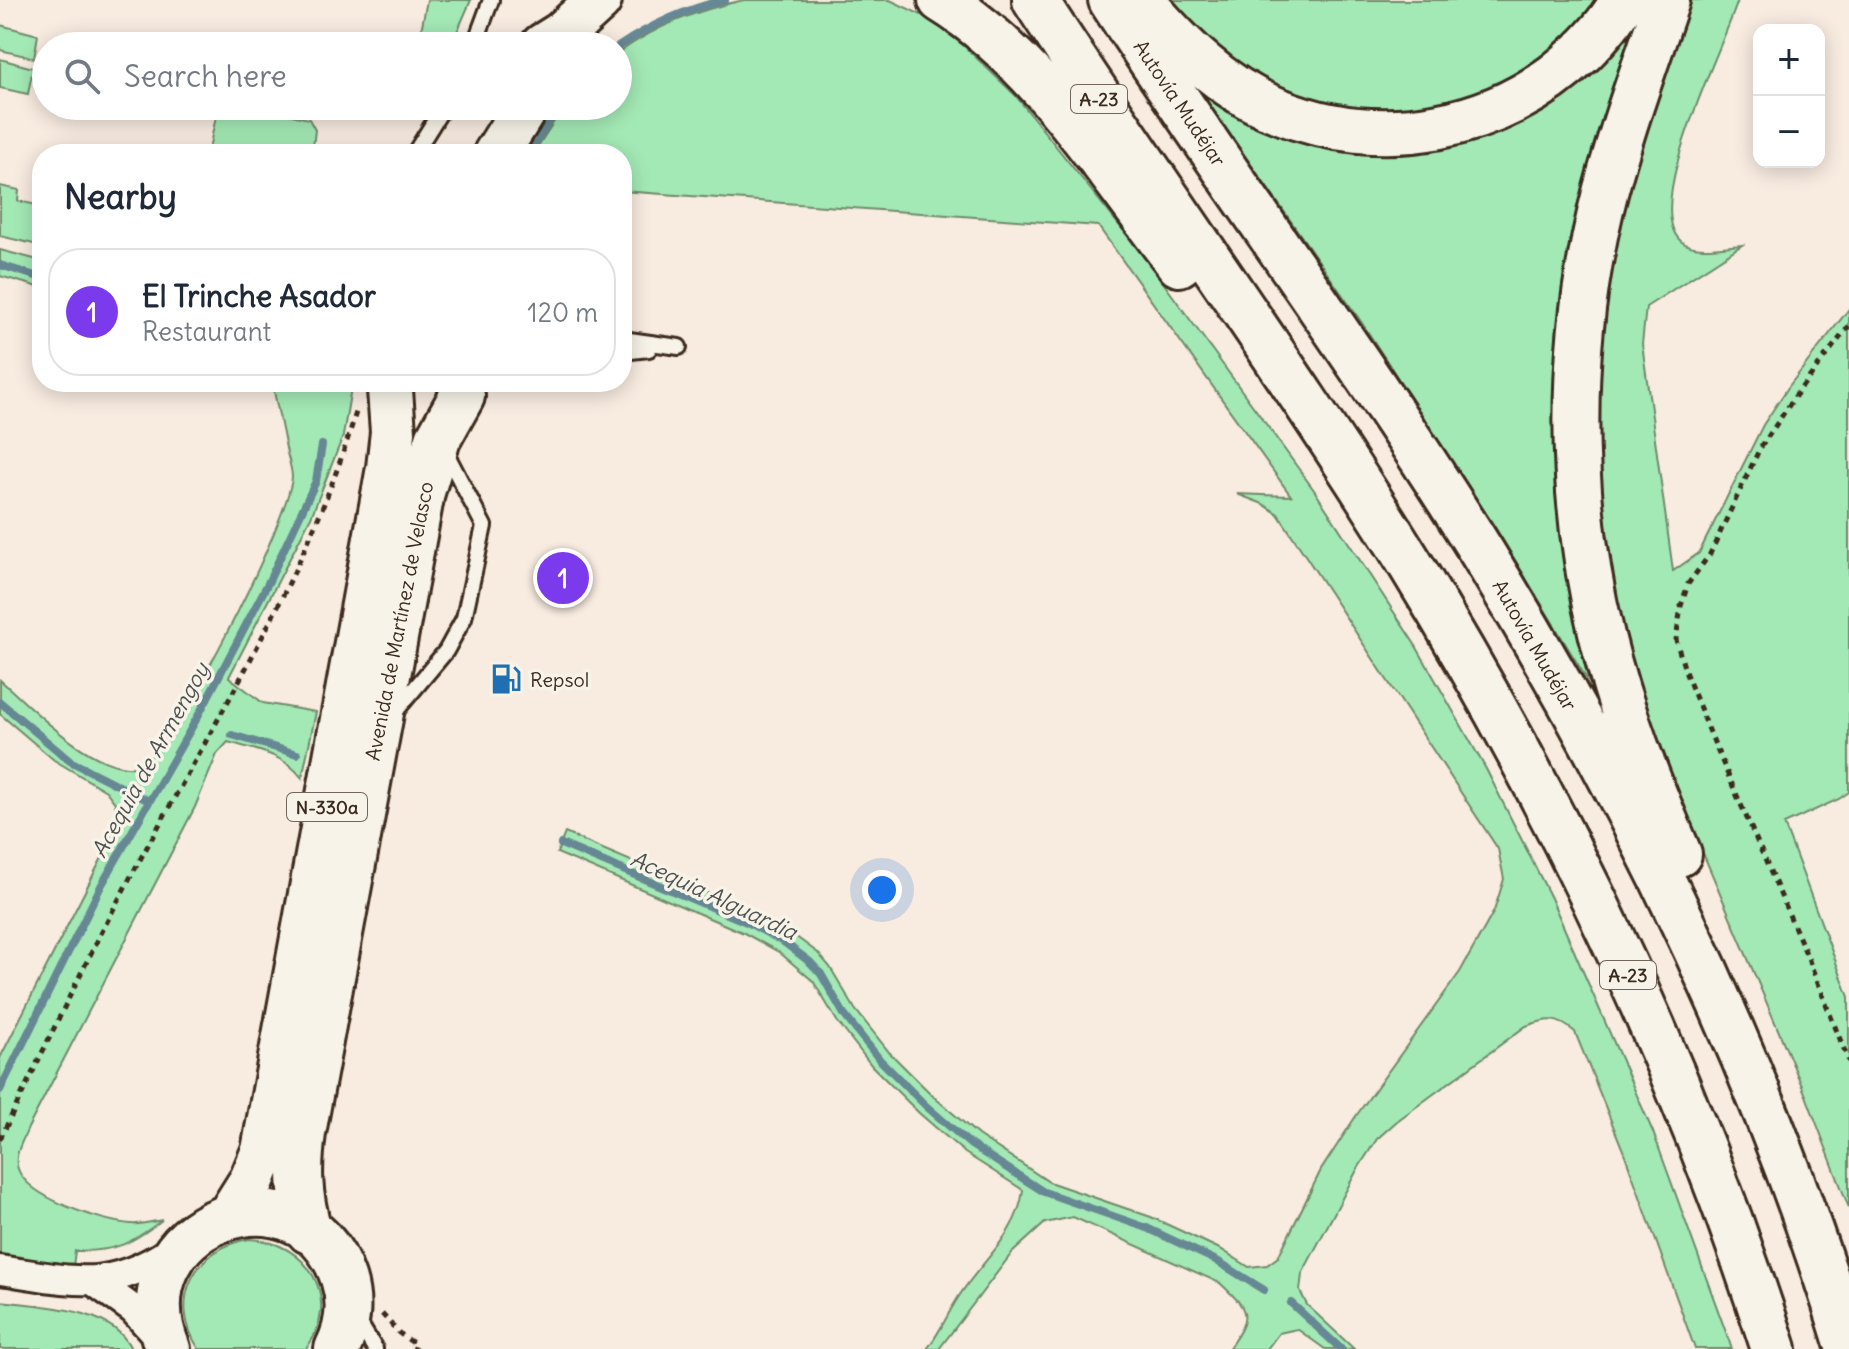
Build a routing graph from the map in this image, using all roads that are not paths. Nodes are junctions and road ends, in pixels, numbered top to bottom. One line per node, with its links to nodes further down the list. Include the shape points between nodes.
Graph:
1 (491, 0): 10 (lane)
2 (566, 0): 11 (highway)
3 (941, 0): 22 (highway, via 985,30 1027,70 1261,373)
4 (1035, 0): 22 (highway, A-23)
5 (1111, 0): 28 (highway, Autovía Mudéjar, via 1483,554 1628,812)
6 (1141, 0): 7 (highway, via 1208,69 1252,98 1311,122 1389,132 1466,121 1536,88 1596,38)
7 (1623, 0)
8 (1667, 0): 28 (highway, via 1617,148 1589,272 1579,382 1580,488 1601,635 1627,724 1722,955)
9 (618, 2): 12 (highway); 13 (highway)
10 (479, 32)
11 (544, 32)
12 (566, 32)
13 (589, 32)
14 (435, 120): 17 (lane)
15 (485, 120): 18 (highway)
16 (517, 120): 19 (highway)
17 (420, 144)
18 (470, 144)
19 (502, 144)
20 (632, 340): 21 (lane, via 679,347)
21 (632, 351)
22 (1296, 386): 37 (highway, A-23, via 1475,673 1590,895 1693,1127)
23 (463, 392): 25 (highway, N-330a, via 450,403 424,407)
24 (465, 392): 26 (highway, Avenida de Martínez de Velasco / N-330a)
25 (375, 398): 29 (highway, Avenida de Martínez de Velasco / N-330a, via 393,432 389,468 264,1151 252,1180)
26 (438, 439): 27 (highway, Avenida de Martínez de Velasco / N-330a, via 422,492); 27 (lane, via 484,526 464,618 446,651)
27 (378, 730): 30 (highway, Avenida de Martínez de Velasco / N-330a, via 298,1169)
28 (1712, 990): 38 (highway, Autovía Mudéjar, via 1780,1150)
29 (213, 1223): 30 (highway, N-330a, via 263,1213); 32 (street, via 159,1259); 34 (highway, N-330a, via 171,1259 158,1312)
30 (309, 1231): 33 (highway, N-330a)
31 (0, 1270): 32 (street)
32 (95, 1282): 34 (street, via 134,1310)
33 (363, 1304): 35 (highway, N-330a, via 347,1320); 36 (lane)
34 (168, 1348)
35 (337, 1349)
36 (375, 1349)
37 (1774, 1349)
38 (1849, 1349)

